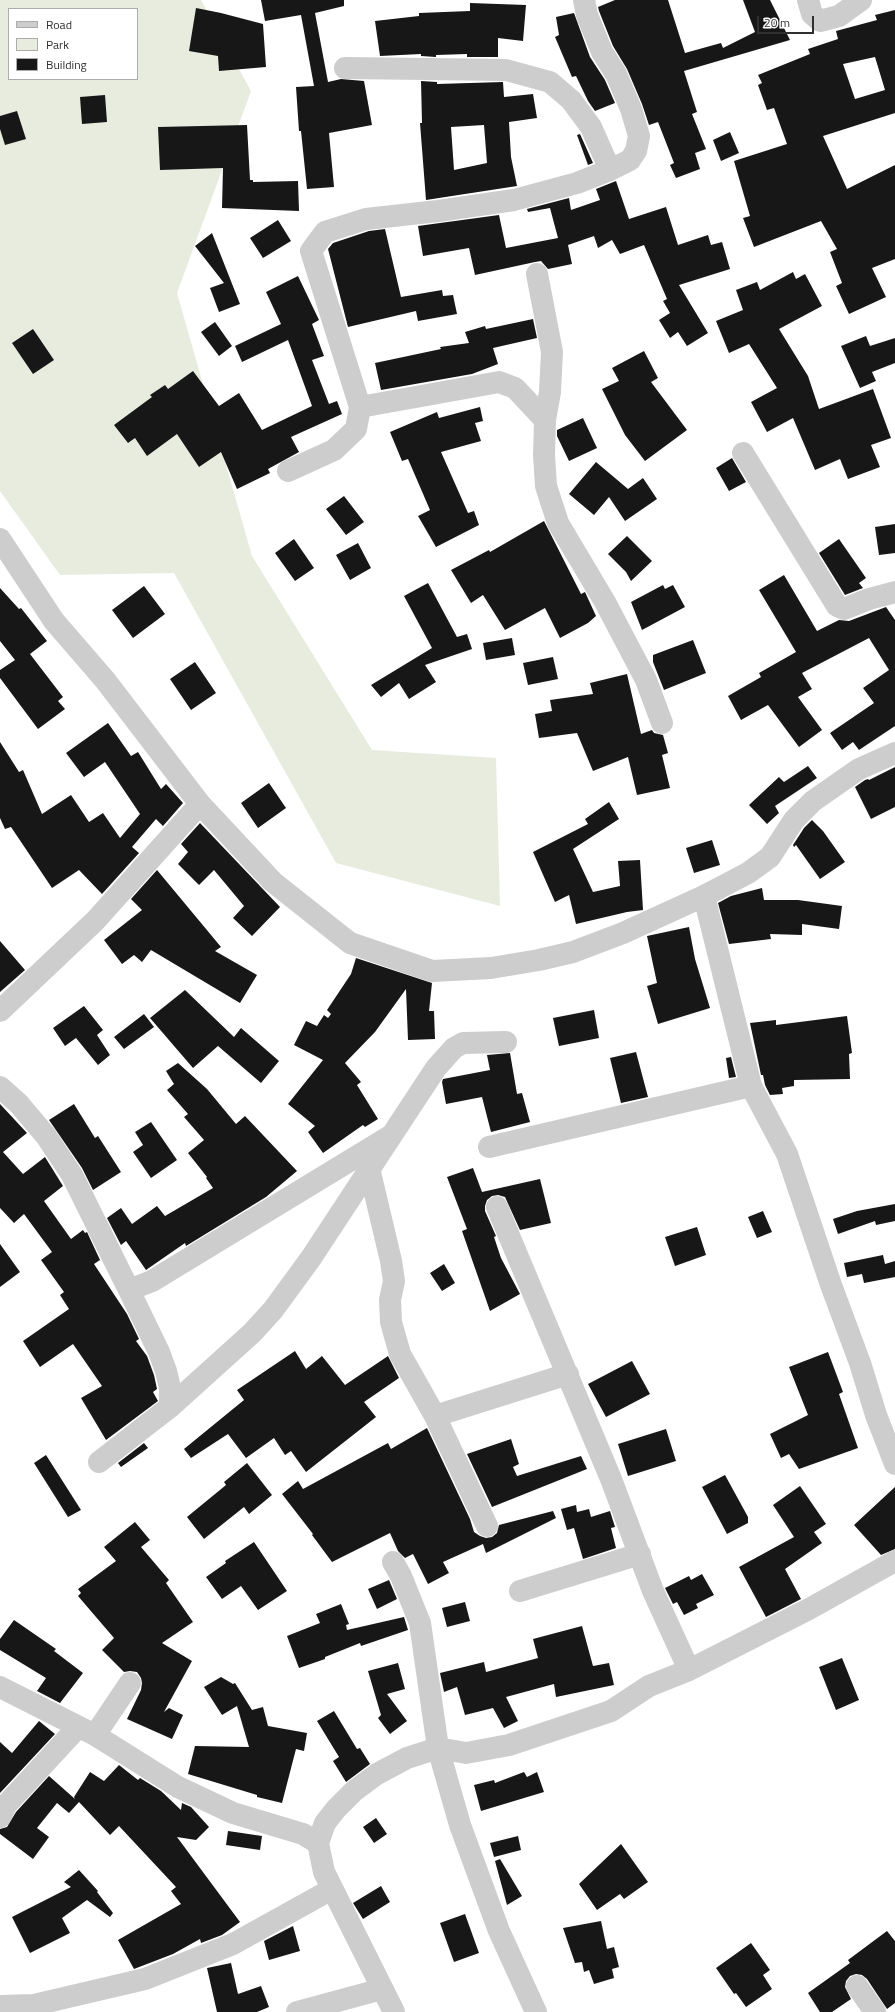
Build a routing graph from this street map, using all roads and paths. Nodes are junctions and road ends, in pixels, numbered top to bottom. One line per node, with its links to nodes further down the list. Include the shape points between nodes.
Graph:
1 (584, 0): 5 (street, via 587,16 602,52 616,74 639,136 636,151 630,160)
2 (808, 0): 3 (street, via 812,14 820,21 838,16)
3 (861, 0)
4 (345, 68): 5 (street, via 506,70 550,82 571,100 591,127)
5 (610, 170): 7 (street, via 514,200 366,219 325,232 311,251)
6 (537, 274): 8 (street, via 552,352)
7 (360, 407): 8 (street, via 499,382 516,388); 10 (street, via 356,429 334,450)
8 (546, 420): 13 (street, via 546,486 558,523 605,602 646,680)
9 (743, 453): 12 (street, via 837,606 844,609)
10 (288, 471)
11 (0, 539): 15 (street, via 54,621 105,680)
12 (895, 592)
13 (662, 723)
14 (895, 753): 16 (street, via 859,769 812,800 794,820 770,857 748,873)
15 (200, 804): 16 (street, via 272,882 350,943 432,971 491,968 572,952 622,933); 17 (street, via 95,922)
16 (704, 896): 19 (street)
17 (0, 1011)
18 (506, 1042): 21 (street, via 463,1043 454,1048 436,1068)
19 (751, 1086): 22 (street); 30 (street, via 787,1154)
20 (0, 1088): 25 (street, via 19,1104 46,1136 72,1175)
21 (392, 1134): 23 (street); 25 (street, via 152,1281)
22 (489, 1147)
23 (369, 1168): 27 (street, via 311,1258 273,1310 252,1333); 28 (street, via 394,1281 390,1300 391,1322 400,1354)
24 (497, 1207): 26 (street)
25 (129, 1290): 27 (street, via 164,1364 170,1388)
26 (568, 1374): 28 (street); 32 (street)
27 (170, 1407): 29 (street)
28 (435, 1416): 31 (street)
29 (99, 1462)
30 (895, 1464)
31 (487, 1526)
32 (640, 1554): 35 (street); 36 (street, via 664,1617)
33 (895, 1561): 36 (street)
34 (393, 1562): 40 (street, via 420,1623)
35 (520, 1591)
36 (689, 1670): 40 (street, via 649,1686 611,1711 509,1745 466,1753)
37 (130, 1683): 39 (street)
38 (0, 1687): 39 (street)
39 (87, 1731): 41 (street, via 6,1805); 42 (street, via 178,1787 233,1813 297,1832)
40 (438, 1748): 42 (street, via 401,1761 354,1791 325,1823); 49 (street, via 478,1876 499,1931)
41 (0, 1817)
42 (318, 1842): 43 (street, via 324,1872)
43 (332, 1889): 45 (street); 46 (street, via 233,1944 145,1979 34,2005)
44 (857, 1986): 50 (street)
45 (382, 1989): 47 (street); 48 (street)
46 (0, 2006)
47 (297, 2012)
48 (394, 2012)
49 (536, 2012)
50 (875, 2012)

